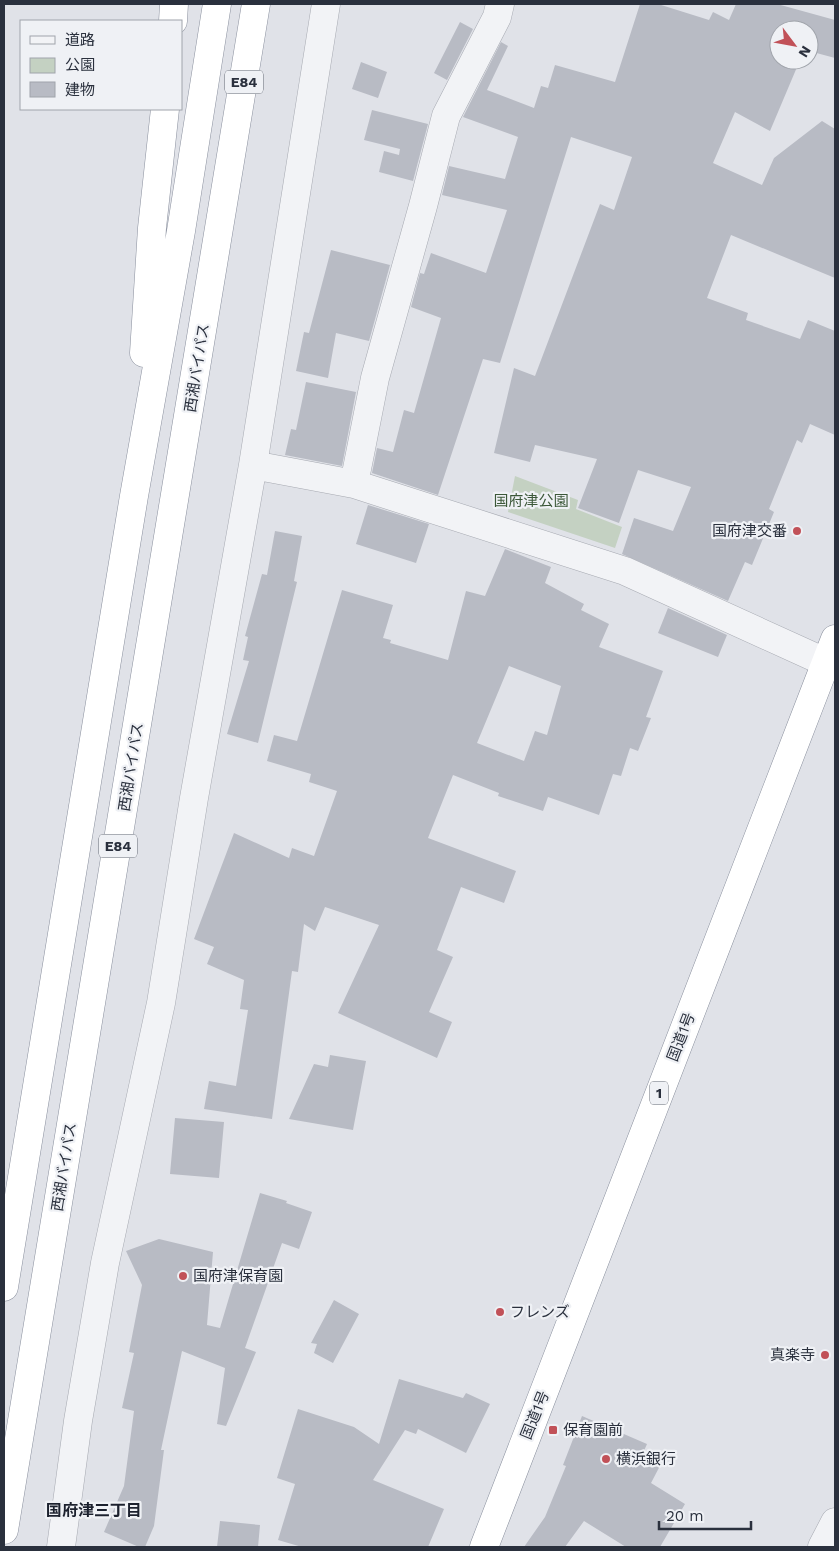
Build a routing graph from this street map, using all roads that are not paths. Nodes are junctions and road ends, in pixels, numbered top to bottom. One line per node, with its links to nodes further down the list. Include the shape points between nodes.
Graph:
1 (174, 4): 7 (highway)
2 (217, 4): 12 (highway, E84)
3 (256, 4): 9 (highway, 西湘バイパス / E84)
4 (270, 4): 9 (highway)
5 (326, 4): 10 (street)
6 (500, 4): 11 (street, via 497,17 446,116 375,378)
7 (173, 20)
8 (165, 110): 12 (highway, via 152,228)
9 (231, 161): 16 (highway, 西湘バイパス / E84)
10 (253, 465): 11 (street); 17 (street, via 161,1003 105,1263)
11 (354, 484): 13 (street, via 625,571)
12 (134, 496): 14 (highway, E84)
13 (830, 650): 18 (highway, 国道1号 / 1)
14 (4, 1287)
15 (835, 1522): 19 (street)
16 (4, 1530)
17 (60, 1547)
18 (484, 1547)
19 (822, 1547)

